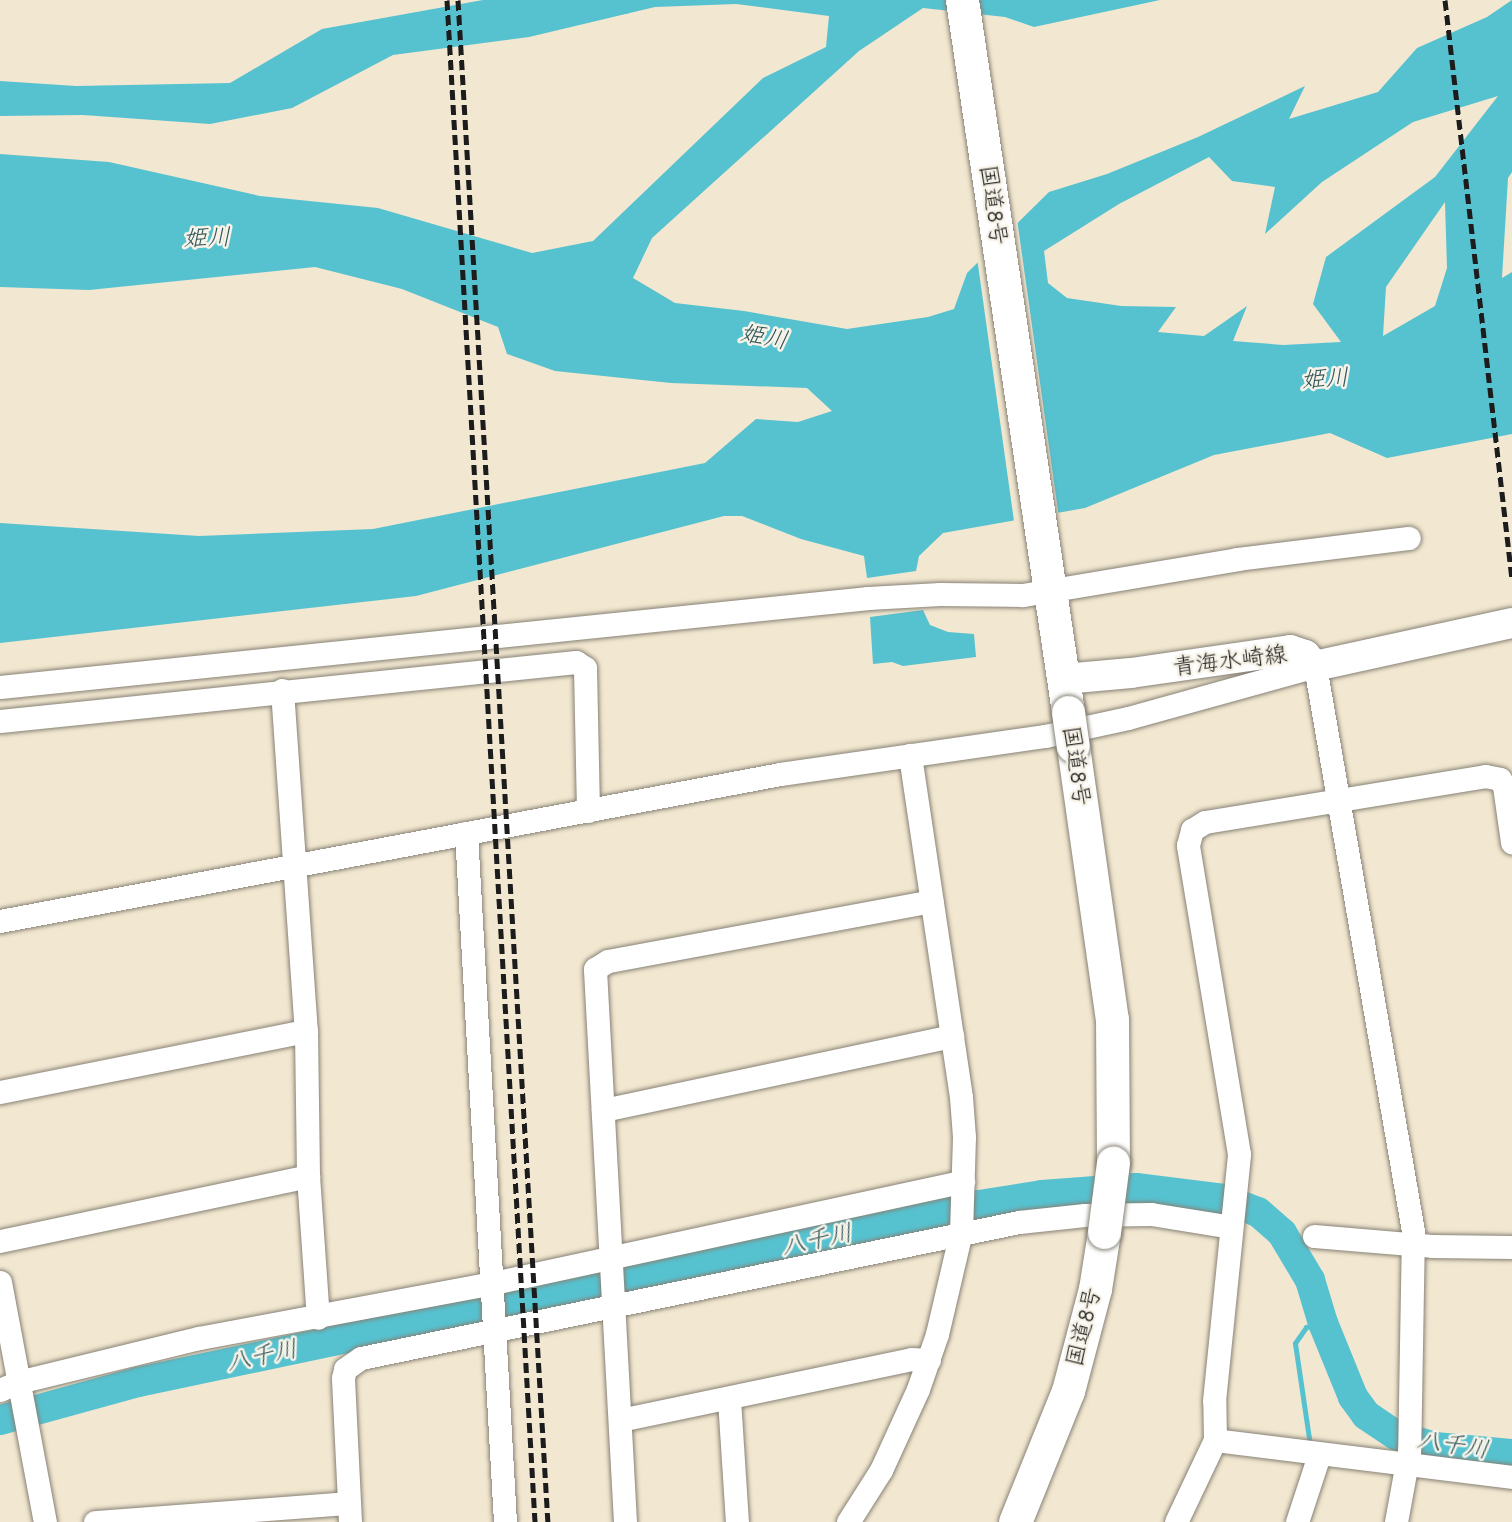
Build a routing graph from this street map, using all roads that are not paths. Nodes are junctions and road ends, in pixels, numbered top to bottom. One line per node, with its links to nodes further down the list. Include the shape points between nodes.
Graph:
1 (962, 0): 3 (highway, 国道8号)
2 (1409, 538): 3 (street, via 1237,559)
3 (1051, 593): 6 (highway, 国道8号); 7 (street, via 868,598)
4 (1512, 623): 5 (main road, 青海水崎線)
5 (1315, 666): 6 (main road, 青海水崎線, via 1305,655 1290,650 1131,673); 10 (street, via 1128,718 1045,736); 11 (street)
6 (1062, 667): 52 (highway, 国道8号, bridge, via 1112,1019 1113,1164 1095,1289 1071,1380)
7 (0, 687)
8 (282, 690): 9 (street); 12 (street, via 576,662 584,668); 15 (street)
9 (0, 722)
10 (910, 755): 12 (street); 16 (street)
11 (1336, 800): 14 (street, via 1493,776 1504,786); 24 (street, via 1205,822 1189,837 1237,1136); 28 (street, via 1413,1231)
12 (587, 811): 13 (street)
13 (466, 833): 15 (street); 32 (street)
14 (1512, 842)
15 (292, 865): 17 (street); 18 (street)
16 (930, 901): 19 (street); 21 (street, via 601,964 594,976)
17 (0, 921)
18 (306, 1031): 20 (street); 22 (street)
19 (952, 1035): 21 (street); 23 (street, via 962,1110)
20 (0, 1092)
21 (603, 1110): 30 (street)
22 (308, 1176): 27 (street); 34 (street)
23 (963, 1181): 25 (street); 30 (street)
24 (1231, 1227): 25 (street, via 1151,1214 1085,1214); 40 (street, via 1214,1401)
25 (961, 1232): 33 (street); 36 (street)
26 (1314, 1236): 28 (street)
27 (0, 1241)
28 (1411, 1243): 29 (street); 41 (street)
29 (1512, 1247)
30 (610, 1258): 32 (street); 33 (street)
31 (0, 1282): 37 (street)
32 (492, 1283): 34 (street); 35 (street)
33 (613, 1304): 35 (street); 39 (street)
34 (318, 1318): 37 (street, via 199,1338)
35 (496, 1330): 44 (street, via 361,1358 345,1369); 48 (street)
36 (929, 1360): 38 (street, via 911,1359); 51 (street, via 881,1470)
37 (17, 1399): 46 (street)
38 (729, 1399): 39 (street); 50 (street)
39 (620, 1420): 49 (street)
40 (1215, 1440): 42 (street); 53 (street)
41 (1408, 1448): 42 (street); 43 (street); 55 (street)
42 (1319, 1455): 54 (street)
43 (1512, 1477)
44 (349, 1512): 45 (street)
45 (213, 1518): 47 (street)
46 (45, 1522)
47 (94, 1522)
48 (505, 1522)
49 (625, 1522)
50 (737, 1522)
51 (848, 1522)
52 (1015, 1522)
53 (1176, 1522)
54 (1297, 1522)
55 (1396, 1522)

